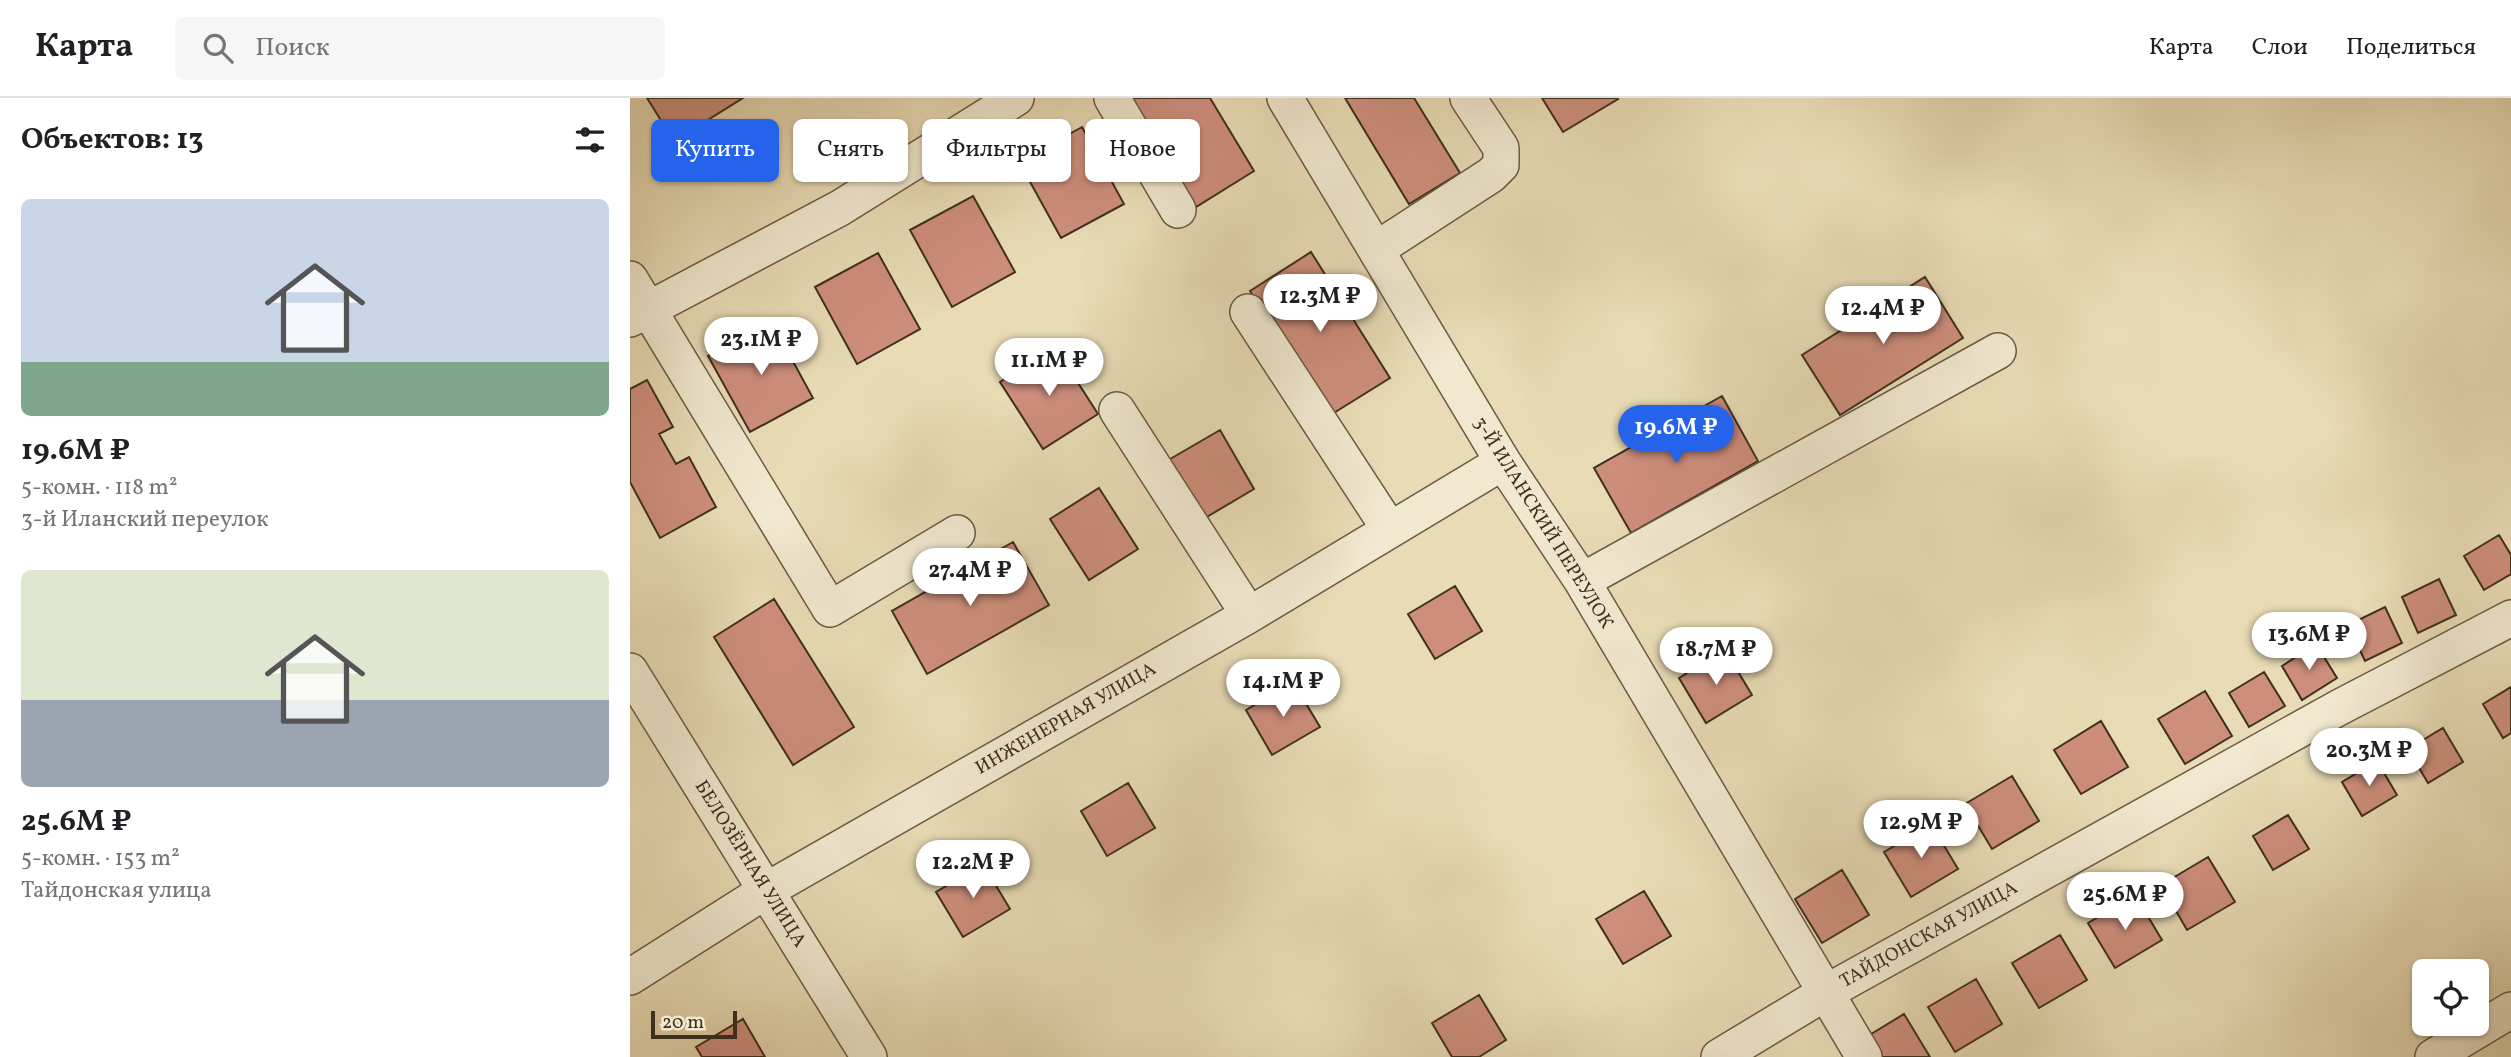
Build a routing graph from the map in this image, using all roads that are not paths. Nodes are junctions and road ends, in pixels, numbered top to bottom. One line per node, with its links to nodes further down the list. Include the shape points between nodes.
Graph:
1 (1016, 98): 9 (street, via 840,208)
2 (1112, 98): 5 (street)
3 (1285, 98): 6 (street, 3-Й ИЛАНСКИЙ ПЕРЕУЛОК)
4 (1468, 98): 6 (street, via 1501,148 1501,165)
5 (1178, 211)
6 (1377, 249): 12 (street, 3-Й ИЛАНСКИЙ ПЕРЕУЛОК)
7 (630, 279): 9 (street)
8 (1248, 312): 13 (street)
9 (639, 315): 14 (street, via 830,609)
10 (1998, 351): 15 (street)
11 (1117, 410): 16 (street)
12 (1503, 462): 13 (street, ИНЖЕНЕРНАЯ УЛИЦА); 15 (street, 3-Й ИЛАНСКИЙ ПЕРЕУЛОК)
13 (1390, 530): 16 (street, ИНЖЕНЕРНАЯ УЛИЦА)
14 (957, 533)
15 (1582, 581): 21 (street, 3-Й ИЛАНСКИЙ ПЕРЕУЛОК)
16 (1249, 615): 19 (street, ИНЖЕНЕРНАЯ УЛИЦА)
17 (2511, 618): 21 (street, ТАЙДОНСКАЯ УЛИЦА, via 2340,707)
18 (630, 671): 19 (street, БЕЛОЗЁРНАЯ УЛИЦА)
19 (767, 890): 20 (street, ИНЖЕНЕРНАЯ УЛИЦА); 23 (street, БЕЛОЗЁРНАЯ УЛИЦА)
20 (630, 977)
21 (1825, 993): 24 (street, ТАЙДОНСКАЯ УЛИЦА); 25 (street, 3-Й ИЛАНСКИЙ ПЕРЕУЛОК)
22 (2511, 1010): 26 (street)
23 (869, 1057)
24 (1719, 1057)
25 (1864, 1057)
26 (2433, 1057)

